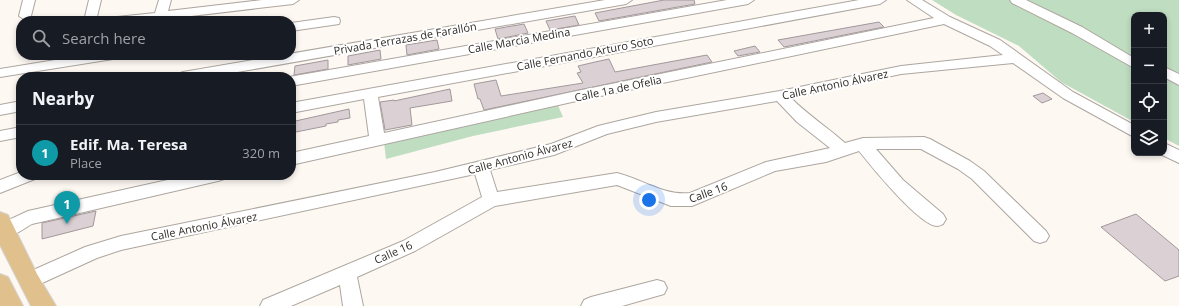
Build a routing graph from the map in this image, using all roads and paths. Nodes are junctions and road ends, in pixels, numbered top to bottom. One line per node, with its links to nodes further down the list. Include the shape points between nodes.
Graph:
1 (29, 0): 14 (street)
2 (95, 0): 15 (street)
3 (165, 0): 16 (street)
4 (293, 0): 13 (street)
5 (626, 0): 20 (street, Privada Terrazas de Farallón)
6 (748, 0): 29 (street, Calle Marcia Medina)
7 (876, 0): 33 (street, Calle Fernando Arturo Soto)
8 (902, 0): 17 (street)
9 (913, 0): 17 (street)
10 (929, 0): 38 (street, via 960,20 1015,47 1065,85)
11 (1016, 0): 21 (street)
12 (1034, 0): 22 (street)
13 (206, 5): 16 (street)
14 (25, 16)
15 (91, 16)
16 (160, 16)
17 (940, 22): 23 (street, via 995,43); 42 (street, Calle 1a de Ofelia)
18 (335, 23): 19 (street)
19 (296, 27)
20 (296, 57)
21 (1131, 57)
22 (1131, 57)
23 (1017, 58): 34 (street, Calle Antonio Álvarez, via 901,70); 39 (street, via 1061,91)
24 (82, 60): 27 (street)
25 (281, 60): 26 (street, Privada Terrazas de Farallón)
26 (212, 72)
27 (0, 73)
28 (1167, 73): 30 (street)
29 (296, 80)
30 (1179, 80)
31 (1167, 83): 32 (street)
32 (1179, 90)
33 (370, 94): 36 (street, Calle Fernando Arturo Soto); 42 (street)
34 (780, 96): 46 (street, via 802,118); 50 (street, Calle Antonio Álvarez, via 610,128 554,149)
35 (16, 107): 37 (street)
36 (296, 107)
37 (0, 110)
38 (1131, 122)
39 (1131, 130)
40 (16, 133): 41 (street)
41 (0, 136)
42 (377, 139): 48 (street, Calle 1a de Ofelia)
43 (1167, 142): 45 (street)
44 (863, 144): 46 (street, Calle 16); 55 (street, via 896,186); 57 (street, Calle 16, via 915,143 931,146 978,175)
45 (1179, 148)
46 (843, 151): 54 (street, Calle 16, via 772,166 680,202 669,201 626,180 617,179)
47 (1167, 151): 49 (street)
48 (296, 157)
49 (1179, 157)
50 (481, 167): 54 (street); 59 (street, Calle Antonio Álvarez, via 121,243 92,252)
51 (17, 180): 53 (street)
52 (196, 180): 56 (street)
53 (0, 187)
54 (491, 200): 58 (street, Calle 16, via 409,246)
55 (937, 219)
56 (3, 225): 59 (main road)
57 (1040, 236)
58 (347, 272): 64 (street, Calle 16); 65 (street)
59 (29, 282): 63 (main road)
60 (0, 284): 62 (main road)
61 (657, 288): 66 (street)
62 (11, 306)
63 (44, 306)
64 (270, 306)
65 (353, 306)
66 (591, 306)

